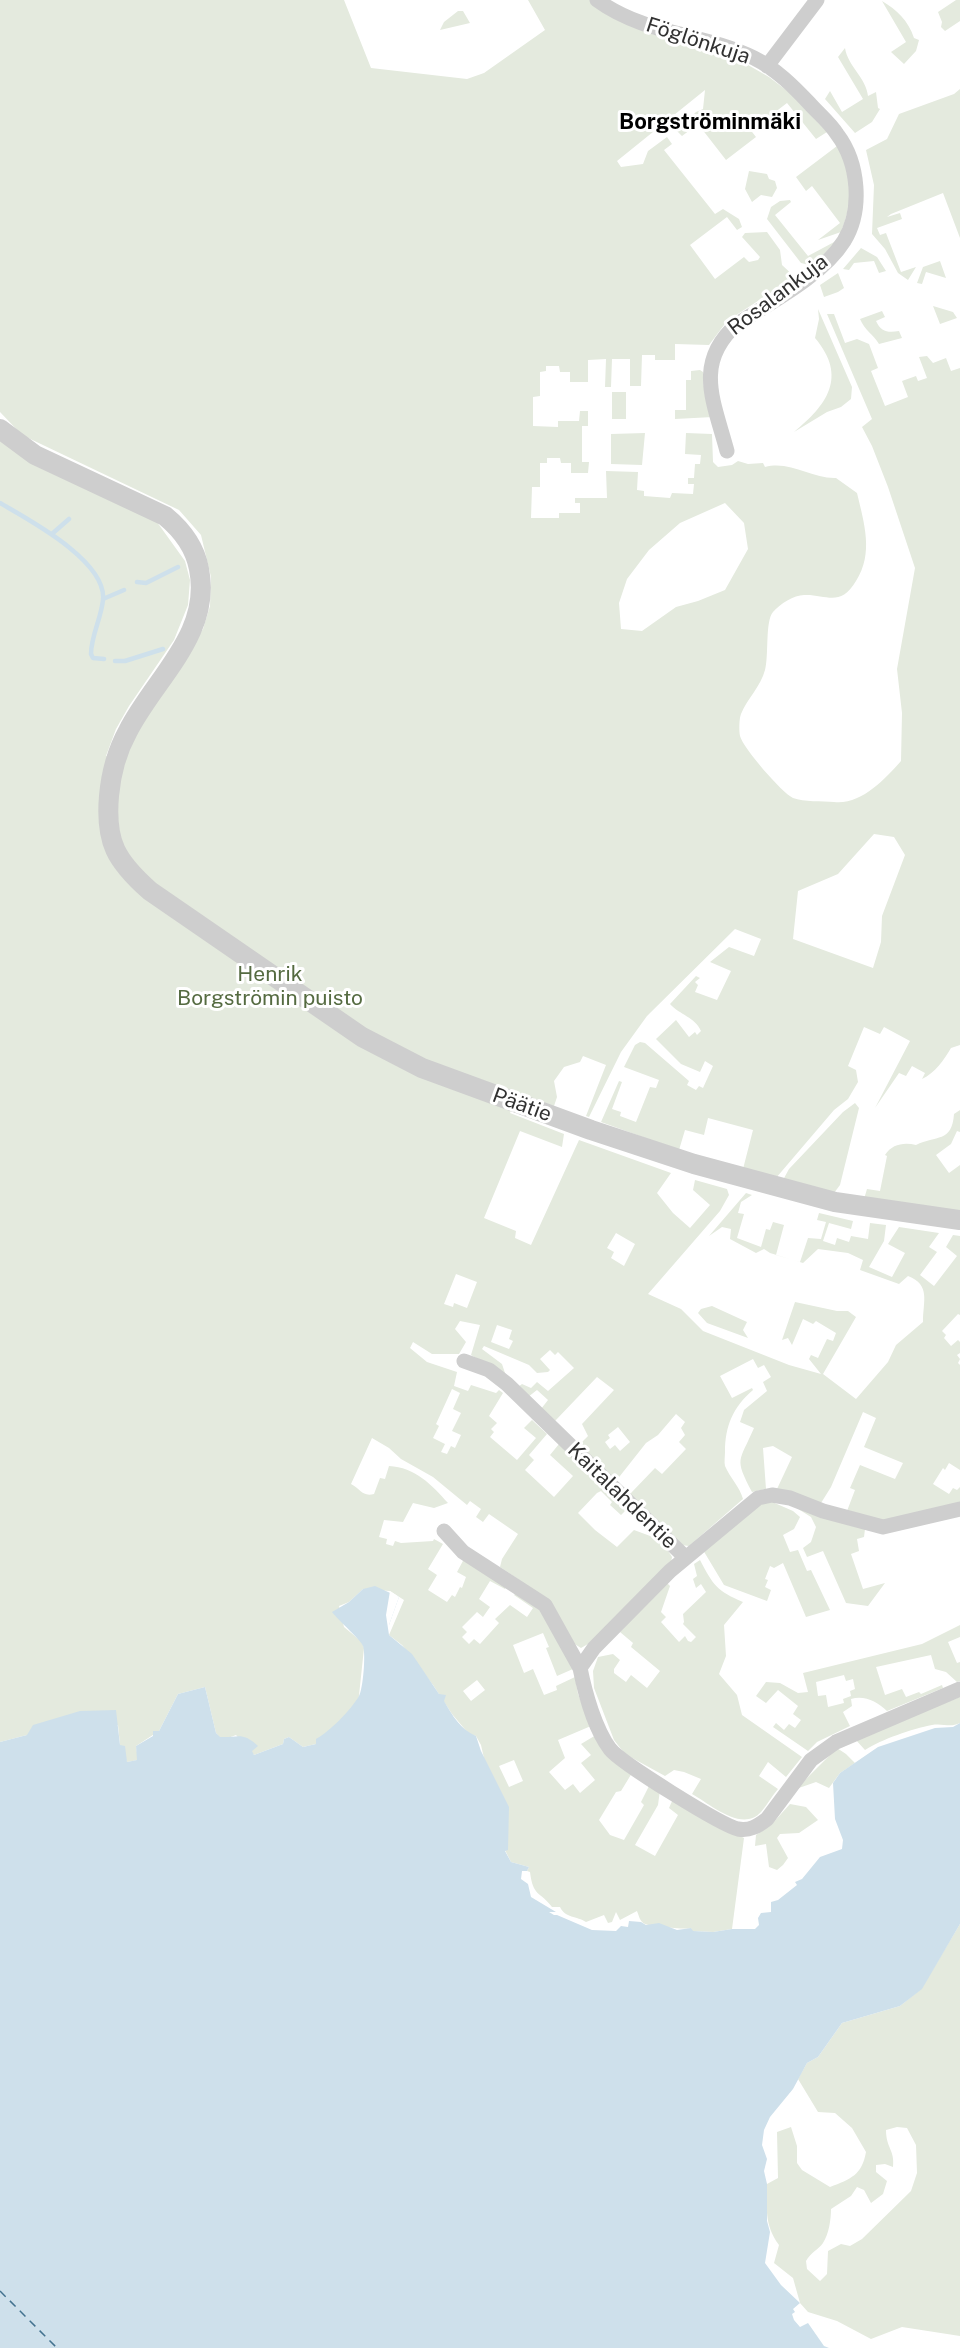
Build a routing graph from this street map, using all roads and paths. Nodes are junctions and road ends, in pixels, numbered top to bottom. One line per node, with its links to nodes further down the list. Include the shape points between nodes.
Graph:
1 (597, 0): 3 (street, Föglönkuja, via 627,19 736,51)
2 (817, 0): 3 (street)
3 (767, 66): 5 (street, Rosalankuja, via 792,85 838,134 850,156 856,184 854,213 844,241 822,267 737,324 713,353 710,383)
4 (0, 429): 6 (street, Päätie, via 35,455 165,516 178,527 197,560 201,598 194,627 129,729 112,777 107,816 114,848 123,865 150,891 362,1037 422,1068 694,1164 834,1202)
5 (727, 452)
6 (960, 1220)
7 (464, 1361): 10 (street, Kaitalahdentie, via 489,1370 507,1384)
8 (960, 1509): 10 (street, via 884,1527 790,1498 765,1496 754,1500)
9 (444, 1531): 11 (street, via 463,1552 545,1605)
10 (685, 1557): 11 (street, Kaitalahdentie, via 594,1648)
11 (580, 1668): 12 (street, via 603,1738 616,1756 725,1825 747,1830 767,1820 811,1760 836,1742)
12 (960, 1689)

